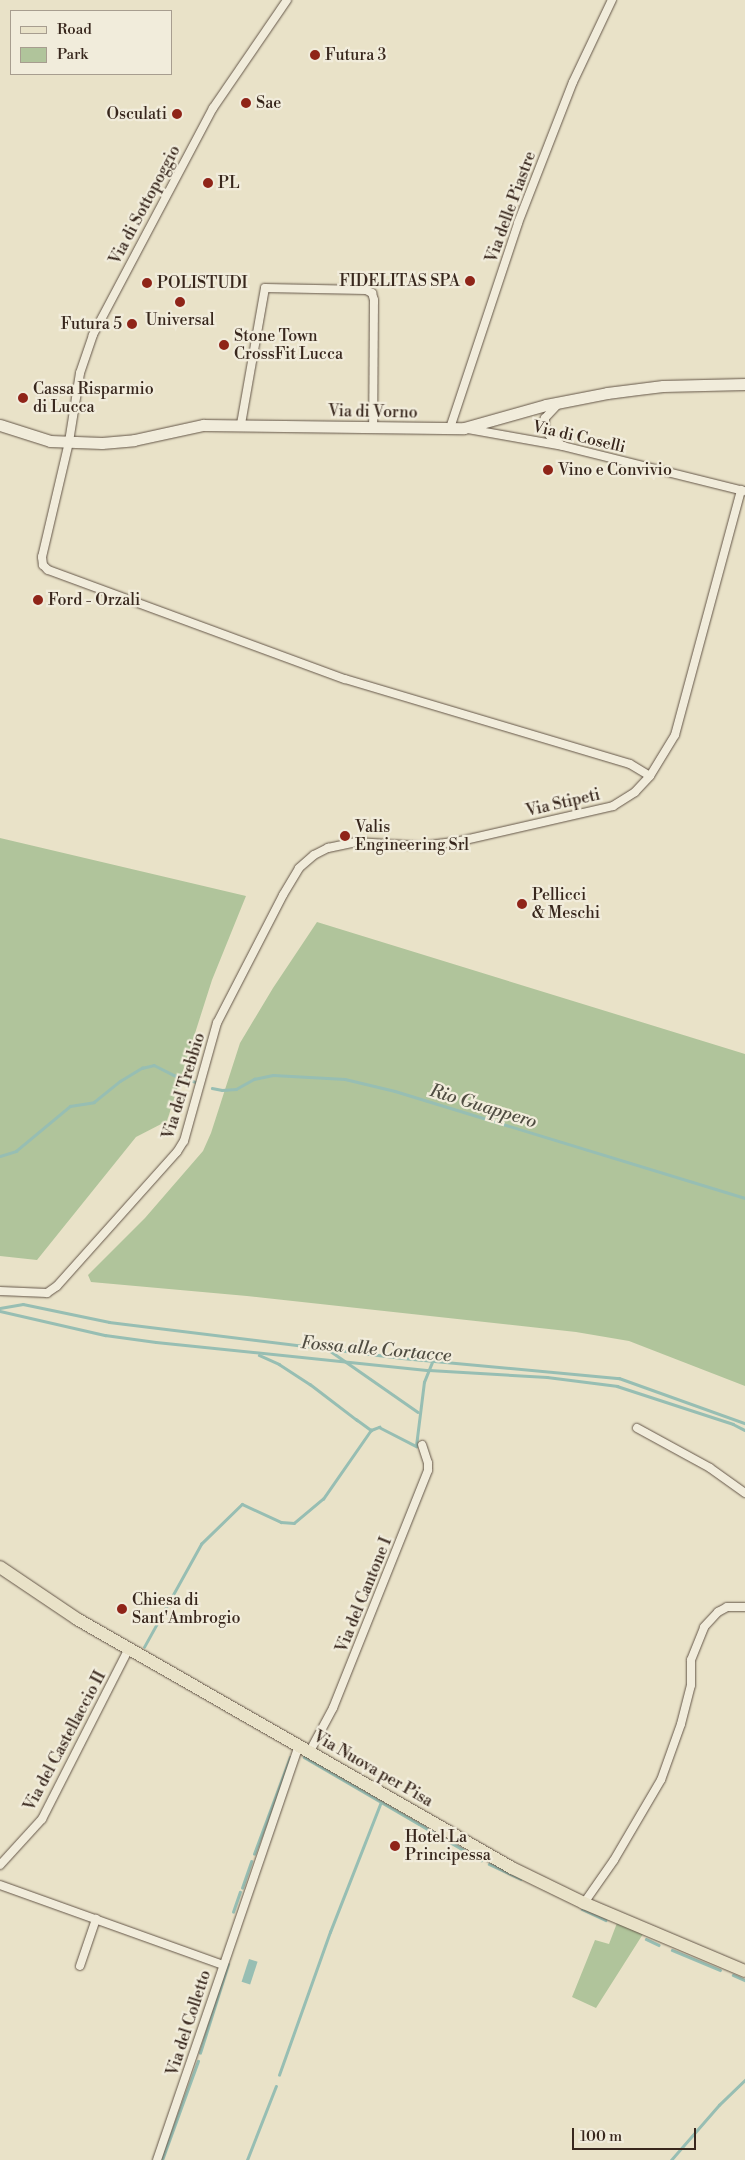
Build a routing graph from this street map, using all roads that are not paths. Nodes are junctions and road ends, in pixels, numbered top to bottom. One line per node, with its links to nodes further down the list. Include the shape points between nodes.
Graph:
1 (287, 0): 10 (street, Via di Sottopoggio, via 213,108 101,316 80,373)
2 (612, 0): 8 (street, Via delle Piastre, via 573,82 518,223)
3 (745, 384): 4 (street, Via di Vorno, via 663,386)
4 (559, 403): 9 (street, Via di Vorno); 11 (street, via 545,418 550,436)
5 (241, 424): 7 (street, Via di Vorno); 7 (street, via 265,288 366,290 372,293 374,300); 10 (street, Via di Vorno, via 203,425 134,440)
6 (0, 425): 10 (street, Via di Vorno, via 31,436)
7 (373, 428): 8 (street, Via di Vorno)
8 (450, 428): 9 (street, Via di Vorno)
9 (464, 428): 11 (street, Via di Coselli)
10 (69, 442): 13 (street, Via di Sottopoggio, via 42,557 48,570 345,679 630,764)
11 (563, 446): 12 (street, Via di Coselli)
12 (743, 490): 13 (street, Via Stipeti, via 676,735)
13 (650, 776): 14 (street, Via Stipeti, via 635,792 612,806 456,842 421,846 344,844 314,855)
14 (299, 868): 15 (street, Via del Trebbio, via 217,1023 184,1141 177,1152 57,1286 48,1293)
15 (0, 1291)
16 (637, 1428): 18 (street, via 710,1468)
17 (422, 1446): 22 (street, Via del Cantone I, via 428,1470 333,1708)
18 (745, 1493)
19 (0, 1567): 21 (main road, Via Nuova per Pisa, via 56,1606)
20 (745, 1607): 25 (street, via 727,1607 704,1627 691,1660 691,1685 681,1724 661,1780)
21 (129, 1648): 22 (main road, Via Nuova per Pisa); 23 (street, Via del Castellaccio II, via 42,1819)
22 (304, 1748): 25 (main road, Via Nuova per Pisa, via 512,1868); 27 (street, Via del Cantone I)
23 (0, 1865)
24 (0, 1885): 26 (street, Via del Colletto)
25 (584, 1904): 29 (main road, Via Nuova per Pisa)
26 (96, 1919): 27 (street, Via del Colletto); 28 (street)
27 (223, 1965): 30 (street, Via del Colletto)
28 (80, 1966)
29 (745, 1971)
30 (158, 2160)

